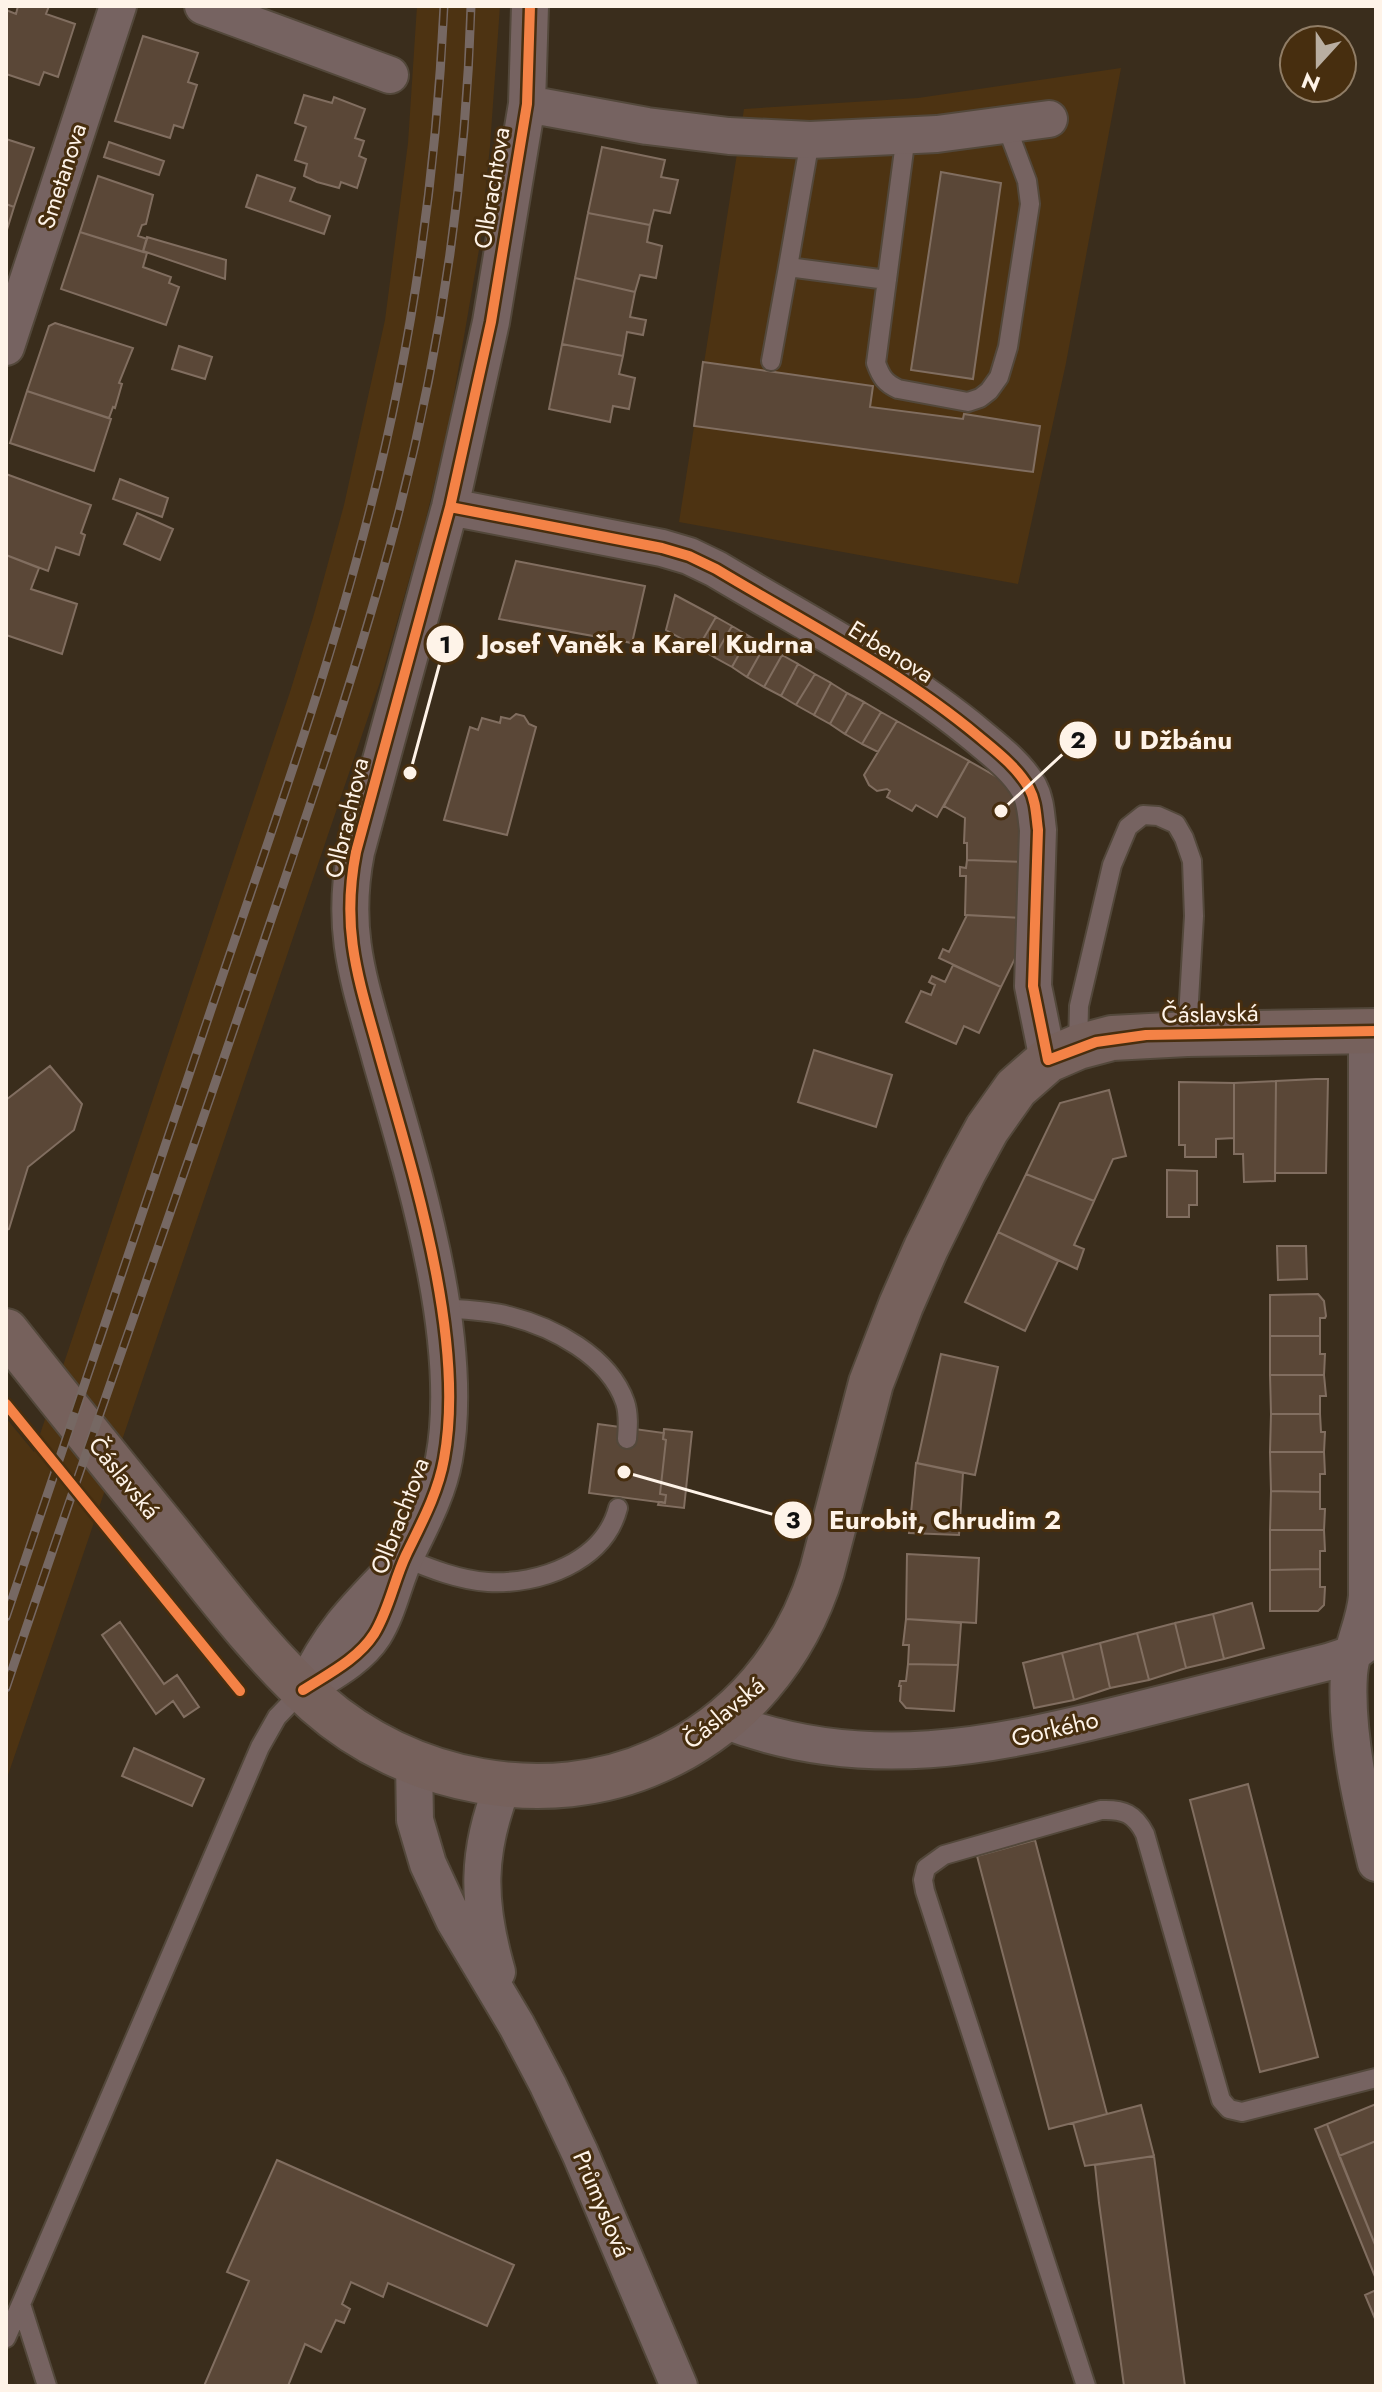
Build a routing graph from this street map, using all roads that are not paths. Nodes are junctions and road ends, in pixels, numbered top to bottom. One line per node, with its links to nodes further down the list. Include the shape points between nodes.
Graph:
1 (118, 6): 12 (street, Smetanova)
2 (203, 6): 4 (street)
3 (530, 6): 5 (street, Olbrachtova)
4 (390, 75)
5 (527, 104): 9 (street, Olbrachtova, via 729,136); 14 (street, Olbrachtova, via 491,322)
6 (1049, 119): 7 (street, Olbrachtova)
7 (1006, 125): 8 (street, Olbrachtova); 11 (lane, via 1030,204 1008,347 989,391 968,402 888,385 876,363)
8 (906, 135): 9 (street, Olbrachtova); 11 (lane)
9 (810, 140): 10 (lane)
10 (788, 267): 11 (lane); 13 (lane)
11 (887, 280)
12 (6, 347)
13 (771, 361)
14 (450, 507): 17 (street, Erbenova, via 689,556 912,687 1015,770 1029,789 1038,830 1035,1007); 18 (street, Olbrachtova, via 363,823 348,908 354,959 415,1181)
15 (1371, 1032): 16 (main road, Čáslavská); 23 (street)
16 (1187, 1034): 17 (main road, Čáslavská, via 1112,1038); 17 (lane, via 1192,861 1176,824 1143,815 1128,827 1112,865)
17 (1063, 1053): 25 (main road, Čáslavská, via 1016,1088 964,1171 871,1383 813,1601 764,1682)
18 (441, 1308): 20 (lane, via 508,1315 577,1345 618,1388 628,1418); 22 (street, Olbrachtova, via 450,1396 444,1461)
19 (6, 1331): 24 (main road, Čáslavská, via 223,1601)
20 (627, 1439)
21 (618, 1508): 22 (lane, via 610,1530 588,1554 532,1579 486,1582)
22 (405, 1558): 24 (street, Olbrachtova, via 343,1622)
23 (1364, 1645): 25 (street, Gorkého, via 1040,1734 964,1748 863,1749 795,1741); 28 (street, via 1349,1672 1351,1716)
24 (303, 1690): 26 (main road, Čáslavská, via 365,1737); 31 (lane, via 277,1717 260,1747)
25 (724, 1720): 27 (main road, Čáslavská, via 675,1753 616,1776 555,1785)
26 (414, 1761): 27 (main road, Čáslavská); 29 (street, Průmyslová, via 415,1820 428,1864 454,1920)
27 (503, 1785): 29 (street, Průmyslová, via 486,1831 484,1911)
28 (1376, 1863)
29 (517, 2026): 34 (street, Průmyslová, via 580,2153)
30 (1376, 2078): 35 (lane, via 1242,2112 1229,2109 1221,2100 1145,1834 1130,1814 1101,1810 944,1855 926,1868 925,1891)
31 (21, 2304): 32 (lane); 33 (lane)
32 (6, 2338)
33 (47, 2386)
34 (679, 2386)
35 (1086, 2386)

